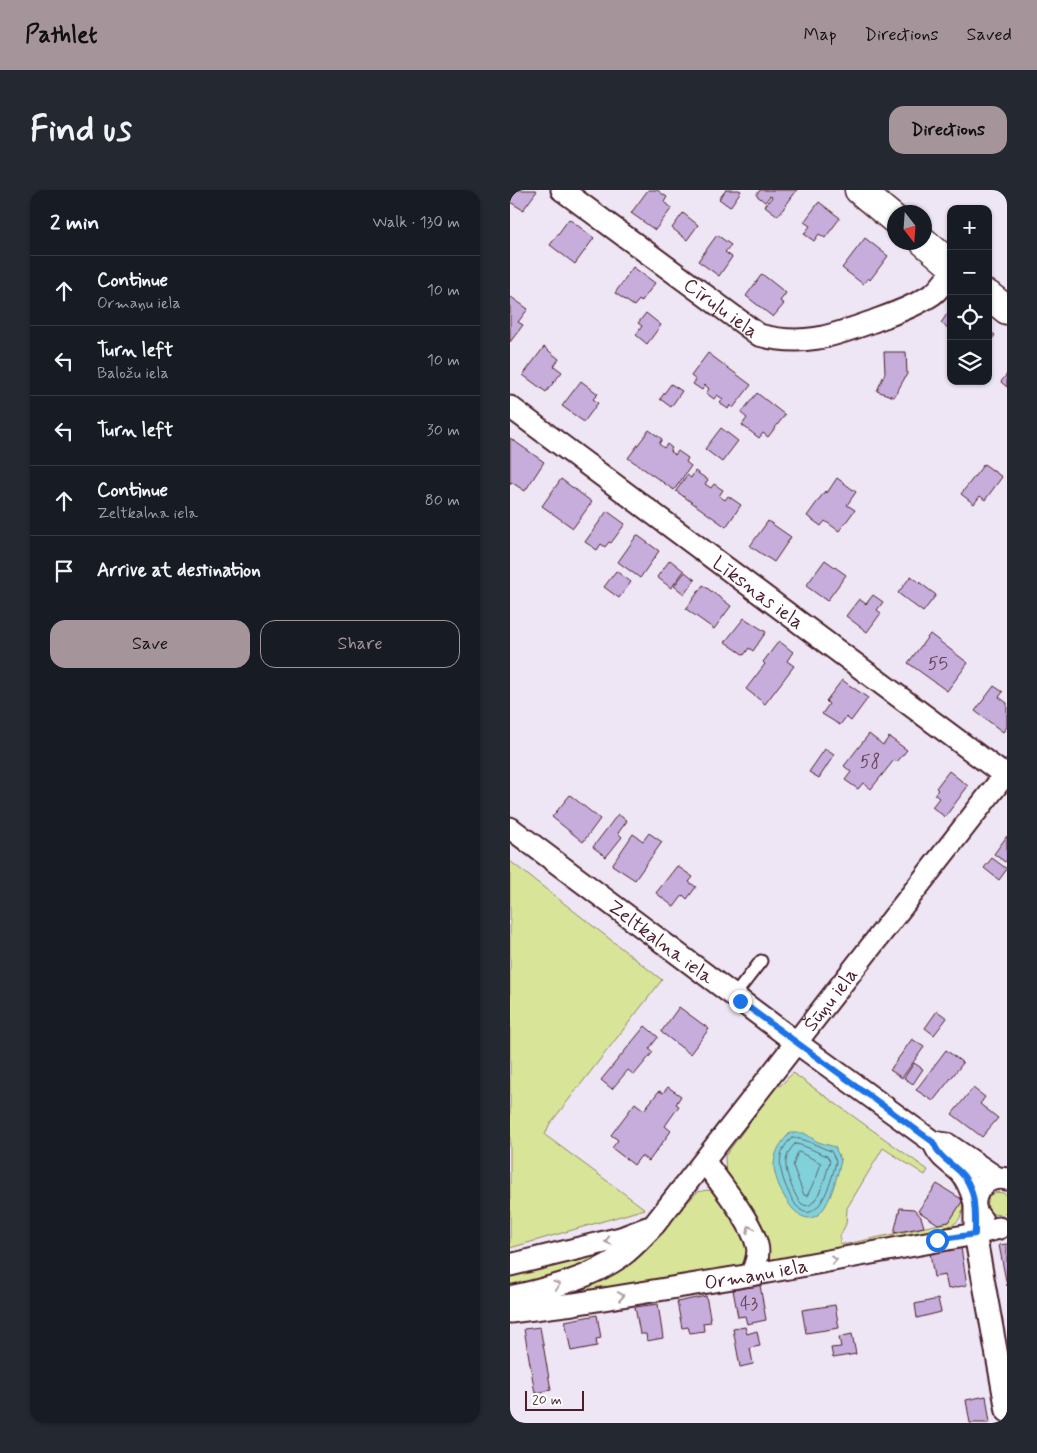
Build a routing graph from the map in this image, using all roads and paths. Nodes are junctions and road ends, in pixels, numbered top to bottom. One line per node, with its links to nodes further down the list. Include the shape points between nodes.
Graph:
1 (562, 190): 6 (street, Cīruļu iela, via 759,335 777,340 799,341 834,336 908,309 934,293)
2 (859, 190): 3 (street)
3 (887, 213)
4 (932, 249): 5 (street)
5 (947, 262)
6 (947, 278)
7 (992, 298): 8 (street)
8 (1007, 310)
9 (510, 407): 10 (street, Līksnas iela)
10 (1006, 775): 14 (street, Šūņu iela)
11 (512, 835): 13 (street, Zeltkalna iela)
12 (761, 961): 13 (lane)
13 (734, 996): 14 (street, Zeltkalna iela)
14 (797, 1043): 15 (street, Zeltkalna iela); 16 (street, Šūņu iela)
15 (933, 1142): 17 (street, via 947,1144); 18 (street, via 938,1153 961,1172)
16 (705, 1162): 19 (street, Šūņu iela); 23 (street, one-way to 16, via 758,1246 749,1226)
17 (1002, 1178): 18 (street, via 982,1185)
18 (975, 1204): 20 (street, via 978,1216 984,1222); 21 (street)
19 (654, 1226): 22 (street, one-way to 22, via 620,1238); 24 (street, Šūņu iela, one-way to 19, via 552,1288 588,1274 624,1255)
20 (1003, 1227): 21 (street, Ormaņu iela)
21 (975, 1234): 23 (street, Ormaņu iela, one-way to 21); 26 (street)
22 (510, 1265)
23 (752, 1275): 25 (street, Ormaņu iela, one-way to 23)
24 (510, 1297)
25 (510, 1312)
26 (1007, 1410)

